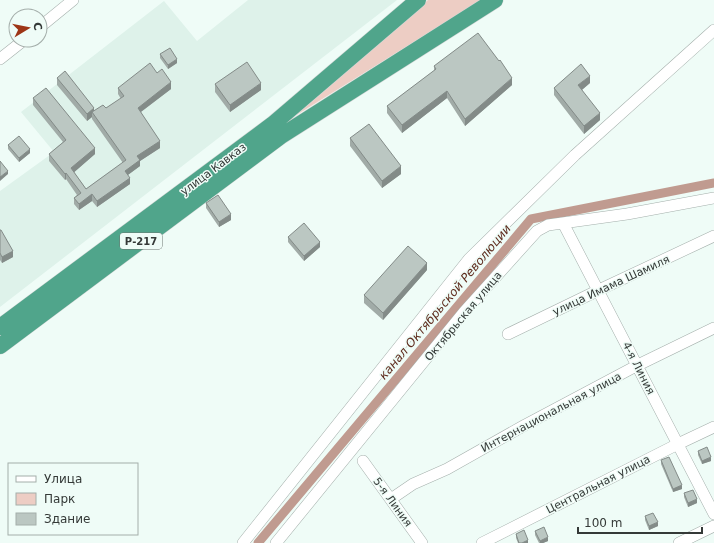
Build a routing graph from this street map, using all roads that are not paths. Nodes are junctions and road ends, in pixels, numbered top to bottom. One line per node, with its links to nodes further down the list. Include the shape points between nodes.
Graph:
1 (73, 0): 4 (street)
2 (418, 0): 11 (highway, улица Кавказ / Р-217, via 273,124)
3 (495, 0): 17 (highway, улица Кавказ / Р-217, via 281,136)
4 (48, 20)
5 (714, 30): 25 (street, via 575,155 469,259)
6 (14, 48): 7 (street)
7 (0, 59)
8 (714, 198): 9 (street, Октябрьская улица)
9 (563, 223): 12 (street, 4-я Линия); 26 (street, Октябрьская улица, via 548,225 537,231 464,312)
10 (714, 236): 12 (street, улица Имама Шамиля)
11 (71, 274): 13 (street, via 51,281); 14 (highway, улица Кавказ / Р-217)
12 (599, 290): 16 (street, улица Имама Шамиля); 18 (street, 4-я Линия)
13 (0, 318)
14 (0, 327)
15 (714, 328): 18 (street, Интернациональная улица)
16 (508, 334)
17 (0, 346)
18 (638, 365): 20 (street, 4-я Линия); 22 (street, Интернациональная улица, via 447,469 414,484)
19 (714, 427): 20 (street, Центральная улица)
20 (678, 444): 23 (street, 4-я Линия); 28 (street, Центральная улица)
21 (363, 461): 22 (street, 5-я Линия)
22 (391, 499): 27 (street, 5-я Линия)
23 (714, 514)
24 (714, 526): 29 (street)
25 (243, 543)
26 (276, 543)
27 (422, 543)
28 (482, 543)
29 (679, 543)

